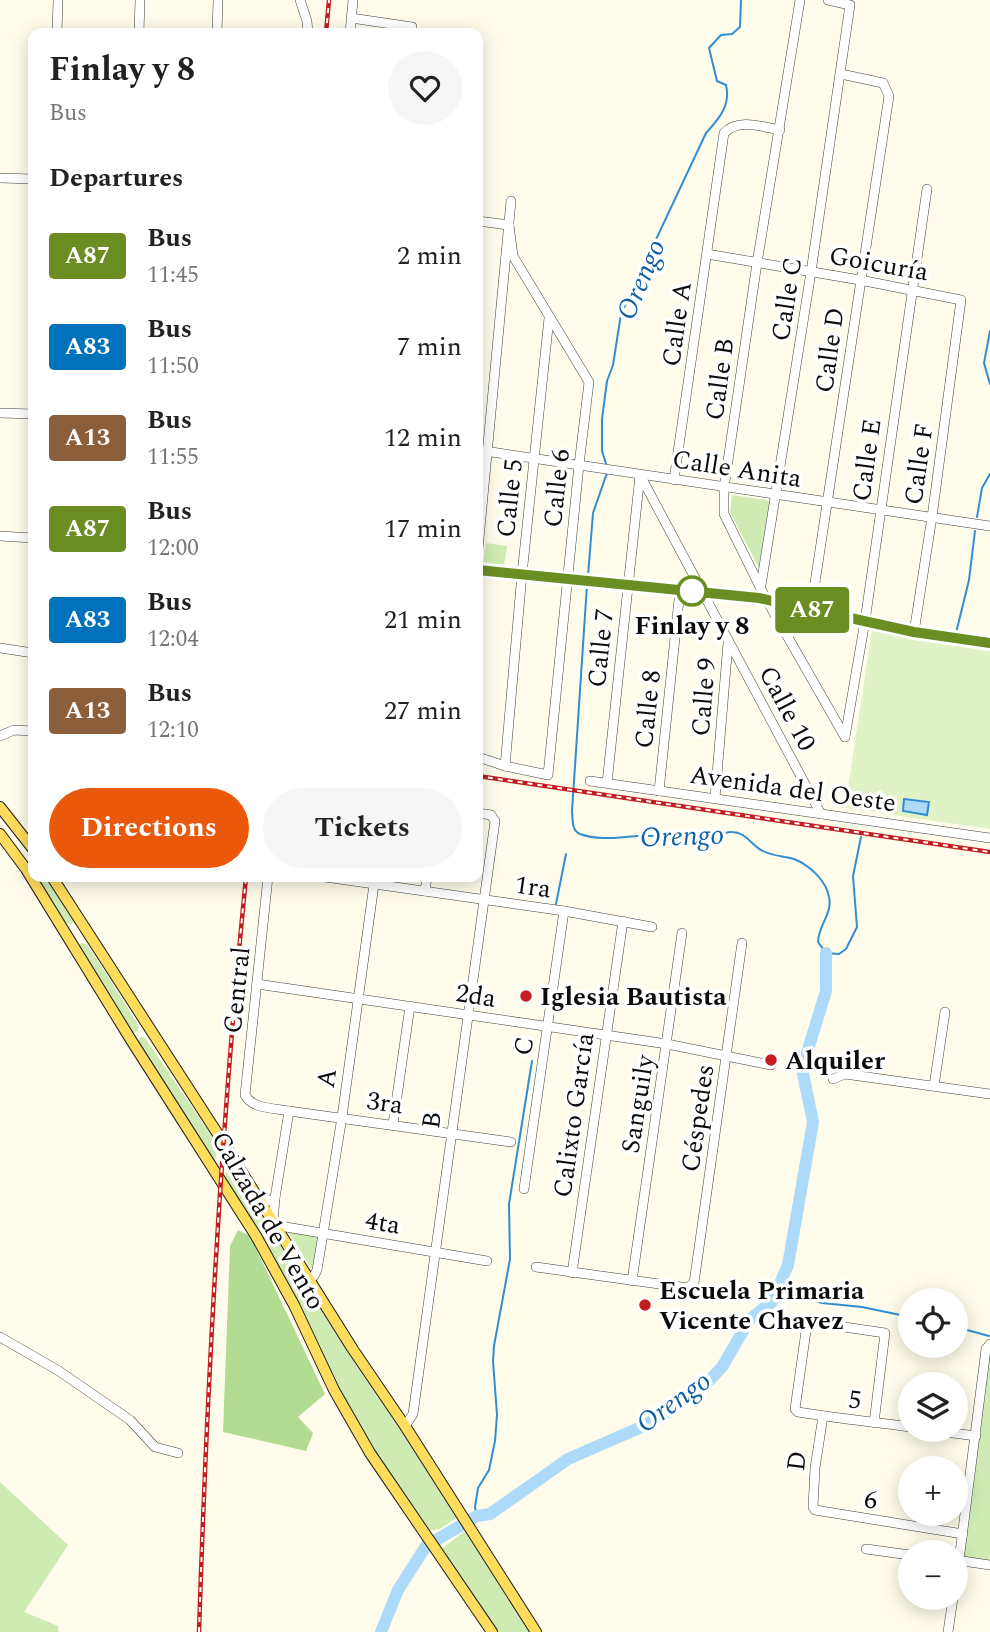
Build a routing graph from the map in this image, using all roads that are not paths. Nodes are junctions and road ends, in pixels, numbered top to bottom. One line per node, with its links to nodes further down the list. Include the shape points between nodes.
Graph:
1 (58, 0): 9 (street)
2 (140, 0): 10 (street)
3 (218, 0): 11 (street)
4 (300, 0): 12 (street)
5 (353, 0): 8 (street)
6 (800, 0): 16 (street, Calle B)
7 (828, 0): 15 (street, Calle C, via 850,5)
8 (351, 18): 13 (street); 14 (street)
9 (57, 28)
10 (139, 28)
11 (217, 28)
12 (307, 28)
13 (350, 28)
14 (402, 28)
15 (841, 74): 25 (street, Calle C); 26 (street, Calle D, via 883,83 889,96)
16 (780, 130): 23 (street, Calle A, via 739,125 724,133); 24 (street, Calle B)
17 (0, 178): 18 (street)
18 (28, 178)
19 (927, 189): 27 (street, Calle E)
20 (511, 201): 22 (street)
21 (483, 222): 22 (street)
22 (509, 225): 29 (street, Calle 6, via 513,257); 32 (street)
23 (707, 254): 24 (street, Goicuría); 36 (street, Calle A)
24 (757, 263): 25 (street, Goicuría); 37 (street, Calle B)
25 (811, 272): 26 (street, Goicuría); 38 (street, Calle C)
26 (860, 280): 27 (street, Goicuría); 39 (street, Calle D)
27 (912, 290): 28 (street, Goicuría); 40 (street, Calle E)
28 (961, 300): 41 (street, Calle F)
29 (549, 318): 33 (street, Calle 5); 34 (street, Calle 6, via 589,382)
30 (0, 413): 31 (street)
31 (28, 414)
32 (483, 451): 33 (street, Calle Anita)
33 (534, 458): 34 (street, Calle Anita); 46 (street, Calle 5)
34 (579, 466): 35 (street, Calle Anita); 47 (street, Calle 6)
35 (640, 475): 36 (street, Calle Anita); 48 (street, Calle 7); 50 (street, Calle 10)
36 (674, 480): 37 (street, Calle Anita)
37 (724, 488): 38 (street, Calle Anita); 51 (street, Calle B, via 724,514)
38 (776, 495): 39 (street, Calle Anita); 51 (street, Calle C)
39 (827, 503): 40 (street, Calle Anita); 52 (street, Calle D)
40 (879, 510): 41 (street, Calle Anita); 53 (street, Calle E)
41 (932, 517): 42 (street, Calle Anita); 54 (street, Calle F)
42 (990, 526)
43 (0, 536): 44 (street)
44 (28, 538)
45 (483, 570): 46 (street)
46 (522, 574): 47 (street); 63 (street, Calle 5)
47 (568, 578): 48 (street); 63 (street, Calle 6, via 548,775)
48 (628, 584): 49 (street); 65 (street, Calle 7)
49 (680, 590): 50 (street); 66 (street, Calle 8)
50 (704, 592): 51 (street); 55 (street, Calle 10)
51 (762, 596): 52 (street); 61 (street, Calle B)
52 (811, 609): 53 (street)
53 (865, 621): 54 (street); 61 (street, Calle E)
54 (914, 632): 56 (street)
55 (729, 642): 67 (street, Calle 9); 70 (street, Calle 10)
56 (990, 643)
57 (0, 648): 58 (street)
58 (28, 652)
59 (28, 731): 60 (street, via 15,730)
60 (0, 736)
61 (845, 737)
62 (483, 759): 63 (street)
63 (505, 766)
64 (590, 781): 65 (street, Avenida del Oeste)
65 (607, 783): 66 (street, Avenida del Oeste)
66 (659, 791): 67 (street, Avenida del Oeste)
67 (715, 799): 70 (street, Avenida del Oeste)
68 (0, 807): 72 (main road)
69 (483, 814): 82 (street, B, via 494,817)
70 (821, 814): 73 (street, Avenida del Oeste)
71 (0, 835): 74 (main road, Calzada de Vento)
72 (28, 837)
73 (990, 838)
74 (28, 872)
75 (34, 882): 88 (main road, Calzada de Vento)
76 (55, 882): 86 (main road, Calzada de Vento)
77 (267, 882): 90 (street, Central)
78 (374, 882): 91 (street, A)
79 (379, 882): 81 (street, 1ra)
80 (426, 882): 81 (street)
81 (425, 891): 82 (street, 1ra)
82 (484, 900): 83 (street, 1ra); 94 (street, B)
83 (564, 911): 84 (street, 1ra); 95 (street, C)
84 (623, 921): 85 (street, 1ra); 97 (street, Calixto García)
85 (652, 927)
86 (85, 930): 88 (main road); 96 (main road, Calzada de Vento)
87 (682, 933): 99 (street, Sanguily)
88 (68, 939): 98 (main road, Calzada de Vento)
89 (742, 943): 100 (street, Céspedes)
90 (257, 984): 91 (street, 2da); 105 (street, Central, via 245,1095)
91 (358, 998): 92 (street, 2da); 107 (street, A)
92 (410, 1006): 94 (street, 2da); 108 (street)
93 (945, 1012): 103 (street)
94 (468, 1016): 95 (street, 2da); 109 (street, B)
95 (548, 1026): 97 (street, 2da); 111 (street, C)
96 (149, 1028): 98 (main road); 113 (main road, Calzada de Vento)
97 (606, 1035): 99 (street, 2da); 119 (street, Calixto García)
98 (131, 1040): 139 (main road, Calzada de Vento, via 256,1236 370,1454)
99 (667, 1044): 100 (street, 2da); 121 (street, Sanguily)
100 (727, 1055): 101 (street, 2da); 121 (street, Céspedes, via 696,1279 692,1286 681,1287)
101 (771, 1065)
102 (833, 1079): 103 (street, via 845,1074)
103 (934, 1086): 104 (street)
104 (990, 1094)
105 (253, 1105): 106 (street, 3ra)
106 (289, 1111): 107 (street, 3ra); 112 (street)
107 (342, 1116): 108 (street, 3ra); 115 (street, A)
108 (393, 1124): 109 (street, 3ra)
109 (451, 1133): 110 (street, 3ra); 116 (street, B)
110 (511, 1142)
111 (524, 1189)
112 (275, 1198): 113 (street); 114 (street)
113 (258, 1199): 114 (main road, Calzada de Vento)
114 (273, 1223): 115 (street, 4ta); 120 (main road, Calzada de Vento)
115 (323, 1234): 116 (street, 4ta); 120 (street, A, via 317,1270)
116 (435, 1251): 117 (street, 4ta); 126 (street, B, via 413,1414)
117 (487, 1261)
118 (536, 1267): 119 (street)
119 (572, 1273): 121 (street)
120 (309, 1280): 126 (main road, Calzada de Vento)
121 (632, 1281)
122 (0, 1337): 130 (street, via 130,1420 155,1447)
123 (988, 1347): 129 (street)
124 (823, 1416): 125 (street, 5); 125 (street, 5, via 795,1409 810,1322 885,1333); 131 (street, D, via 815,1468)
125 (874, 1423): 127 (street, 5)
126 (405, 1426): 140 (main road, Calzada de Vento)
127 (898, 1426)
128 (968, 1435): 129 (street)
129 (976, 1436): 132 (street)
130 (178, 1453)
131 (815, 1510): 132 (street, 6)
132 (963, 1534): 133 (street)
133 (962, 1540)
134 (866, 1549): 135 (street, 6)
135 (898, 1553)
136 (968, 1562): 137 (street)
137 (990, 1565)
138 (951, 1610): 141 (street)
139 (492, 1632)
140 (536, 1632)
141 (948, 1632)

